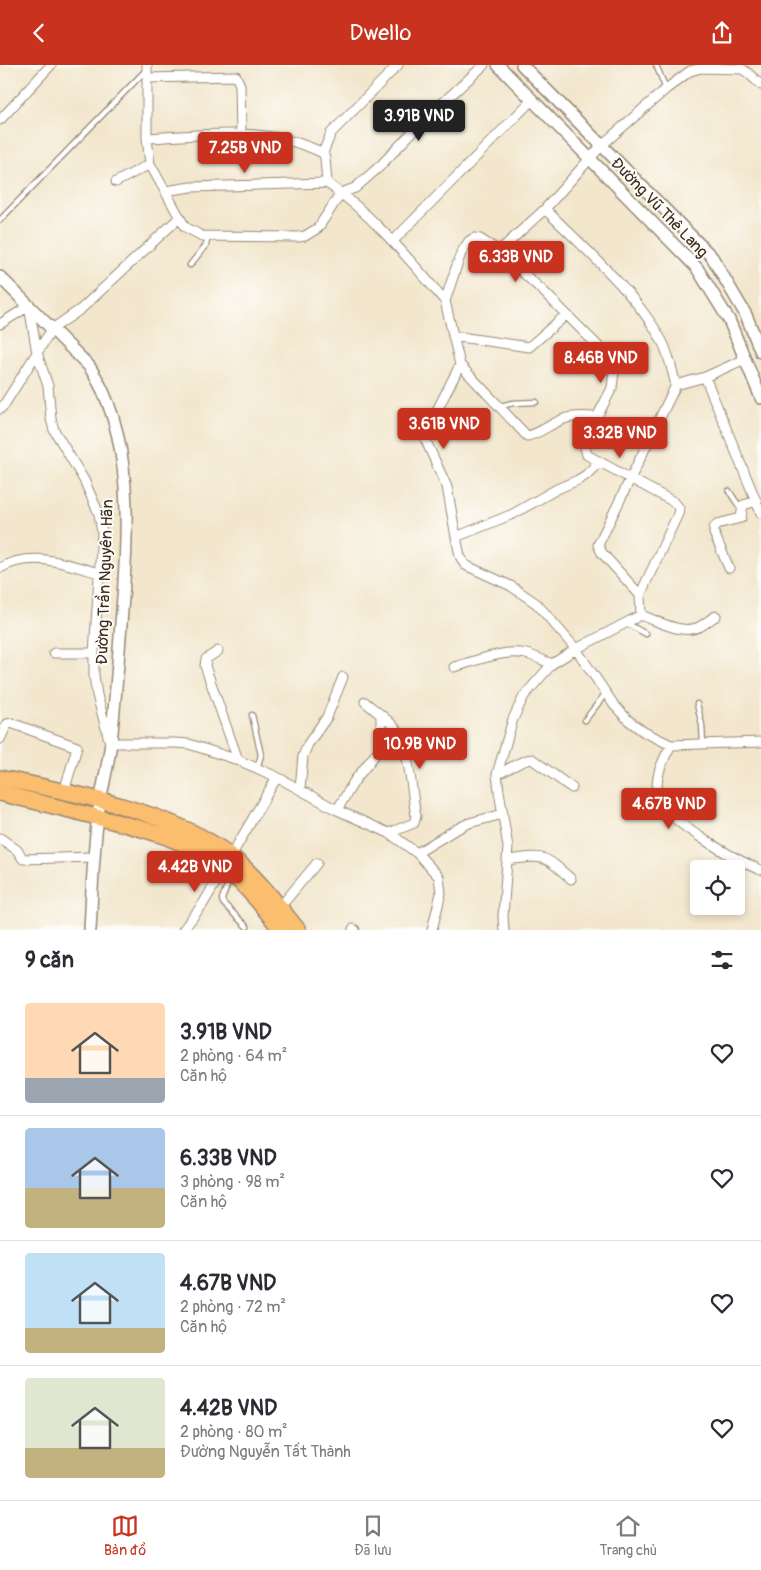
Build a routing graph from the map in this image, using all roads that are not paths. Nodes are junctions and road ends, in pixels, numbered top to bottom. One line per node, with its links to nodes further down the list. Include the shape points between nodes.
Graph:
1 (51, 65): 11 (street)
2 (398, 65): 15 (street, via 332,133)
3 (484, 65): 21 (street, via 379,167 355,188)
4 (498, 65): 10 (street, Đường Vũ Thê Lang)
5 (522, 65): 14 (street, Đường Vũ Thê Lang)
6 (656, 65): 9 (lane)
7 (147, 71): 12 (street, via 236,76 240,85); 13 (street); 24 (lane)
8 (761, 85): 9 (street, via 742,69 700,69 690,71)
9 (666, 89): 14 (street)
10 (532, 100): 16 (street, Đường Vũ Thê Lang); 26 (street)
11 (0, 120)
12 (241, 133): 13 (street); 15 (street, via 283,138)
13 (148, 138): 17 (street)
14 (602, 145): 16 (street); 37 (street, Đường Vũ Thê Lang, via 712,257 746,315)
15 (323, 153): 19 (street)
16 (590, 158): 22 (street); 38 (street, Đường Vũ Thê Lang, via 697,268 728,320)
17 (150, 164): 18 (street); 20 (street)
18 (116, 182)
19 (327, 183): 20 (street, via 191,187); 21 (street)
20 (164, 191): 23 (street)
21 (341, 193): 25 (street, via 318,227 305,235); 26 (street)
22 (545, 209): 27 (street); 41 (street, via 622,287 652,324 664,344)
23 (179, 218): 25 (street, via 193,233); 34 (street, via 81,309)
24 (0, 220)
25 (208, 236): 28 (lane, via 206,245)
26 (393, 241): 30 (street)
27 (499, 251): 30 (street, via 480,239 469,241 461,253); 32 (street)
28 (190, 265)
29 (0, 277): 31 (street, Đường Trần Nguyên Hãn)
30 (445, 301): 35 (street)
31 (29, 306): 33 (street); 34 (street, Đường Trần Nguyên Hãn); 36 (street)
32 (566, 315): 35 (street, via 529,347); 46 (street, via 605,353 614,371 612,388)
33 (0, 324)
34 (52, 329): 36 (street); 77 (street, Đường Trần Nguyên Hãn, via 89,366 100,383 114,417 122,456 124,588)
35 (453, 336): 39 (street)
36 (38, 353): 45 (street); 56 (street, via 48,386 54,430 84,480 99,514 102,533)
37 (761, 353)
38 (745, 359): 40 (street); 42 (street, Đường Vũ Thê Lang)
39 (460, 365): 44 (street); 53 (street, via 426,432 426,441 447,487)
40 (705, 377): 41 (street); 50 (street)
41 (676, 385): 48 (street)
42 (761, 398)
43 (536, 402): 44 (lane)
44 (500, 406): 46 (street, via 527,436 565,419)
45 (0, 409)
46 (597, 417): 47 (street, via 585,448 587,455)
47 (599, 462): 48 (street); 53 (street, via 578,481 513,514)
48 (631, 478): 57 (street, via 598,545); 57 (street, via 679,508)
49 (729, 491): 51 (lane)
50 (757, 501): 51 (street, via 743,505); 52 (street)
51 (741, 509): 55 (street, via 740,518 717,524 714,528)
52 (761, 513)
53 (456, 537): 62 (street, via 460,556 466,565 511,586 536,604)
54 (0, 568): 56 (street, via 24,559 41,559)
55 (729, 568)
56 (99, 573): 65 (street)
57 (640, 595): 58 (street)
58 (641, 615): 59 (street, via 690,630); 60 (street)
59 (716, 616)
60 (626, 623): 61 (lane); 62 (street)
61 (646, 635)
62 (576, 649): 66 (street); 69 (street)
63 (218, 651): 80 (street, via 206,659 205,667)
64 (54, 653): 65 (street)
65 (94, 653): 77 (street, via 96,695)
66 (552, 664): 67 (street, via 526,654 513,653); 82 (street, via 524,696 513,719)
67 (454, 667)
68 (343, 677): 86 (street, via 327,717 303,756)
69 (606, 693): 74 (lane); 79 (street, via 628,720)
70 (365, 702): 73 (street)
71 (697, 704): 78 (lane)
72 (252, 715): 81 (lane, via 261,755)
73 (381, 715): 90 (street, via 382,742 378,751); 93 (street, via 402,740 416,816 414,823)
74 (585, 720)
75 (0, 739): 88 (street, via 7,724 11,723 77,747)
76 (761, 742): 78 (street)
77 (110, 743): 80 (street, via 189,744); 89 (street, Đường Trần Nguyên Hãn)
78 (703, 744): 79 (street)
79 (671, 745): 100 (street, via 657,781 659,799 666,812 705,839)
80 (238, 760): 81 (street)
81 (257, 768): 83 (street)
82 (498, 774): 85 (street, via 532,759); 91 (street)
83 (277, 777): 86 (street); 99 (street)
84 (0, 778): 88 (main road)
85 (572, 788)
86 (300, 789): 90 (street)
87 (0, 793): 92 (main road)
88 (64, 793): 89 (main road)
89 (100, 801): 92 (street, Đường Trần Nguyên Hãn); 99 (main road, via 176,825 211,842)
90 (337, 810): 93 (street)
91 (503, 814): 95 (street, via 469,823); 97 (street)
92 (98, 817): 96 (street, Đường Trần Nguyên Hãn); 99 (main road, via 172,839)
93 (389, 833): 95 (street)
94 (0, 839): 96 (street, via 17,850 23,859)
95 (417, 853): 108 (street, via 438,877 441,893)
96 (94, 857): 104 (street, Đường Trần Nguyên Hãn)
97 (508, 860): 101 (street, via 543,857); 109 (street)
98 (317, 863): 102 (street)
99 (229, 866): 102 (main road, via 260,883); 103 (lane, via 223,903); 105 (street); 106 (main road)
100 (761, 870)
101 (571, 879)
102 (280, 907): 107 (main road)
103 (247, 927)
104 (90, 930)
105 (184, 930)
106 (281, 930)
107 (298, 930)
108 (432, 930)
109 (504, 930)

